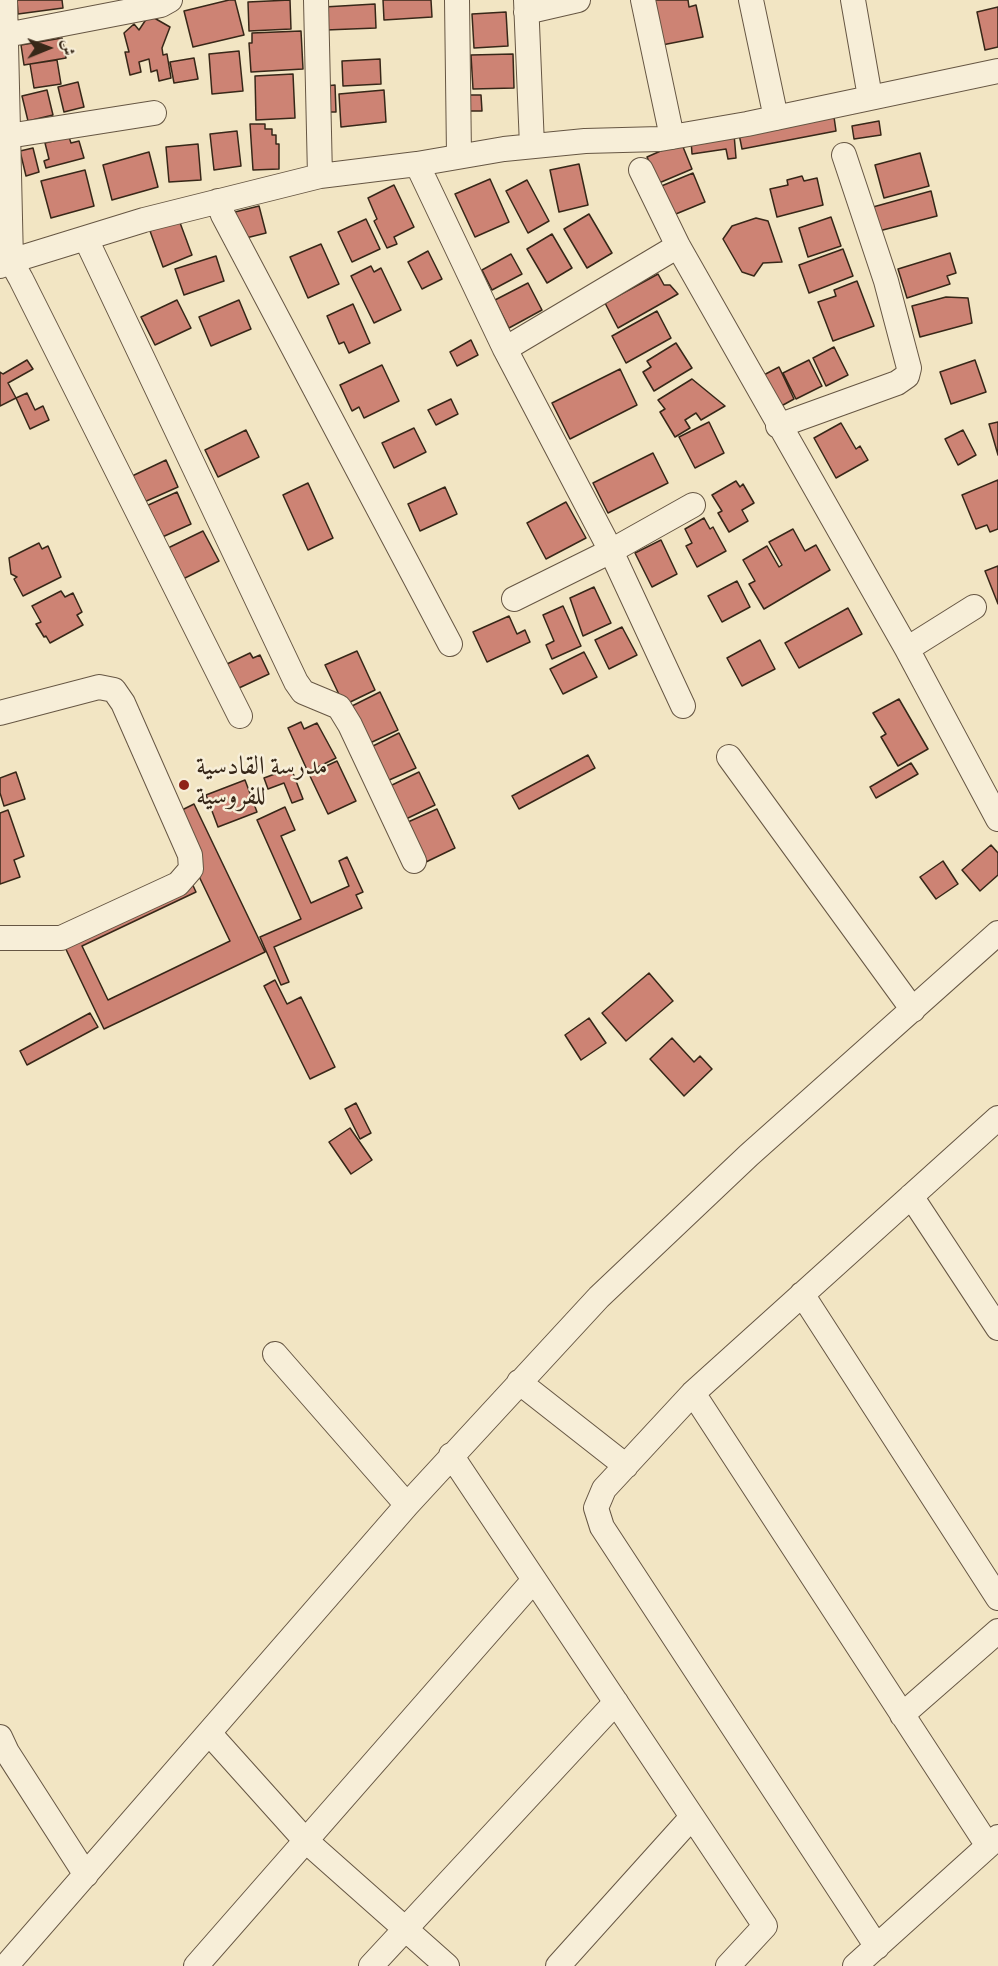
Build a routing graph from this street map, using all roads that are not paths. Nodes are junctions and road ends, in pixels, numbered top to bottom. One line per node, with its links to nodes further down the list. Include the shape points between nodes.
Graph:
1 (170, 0): 9 (street, via 161,4)
2 (316, 0): 21 (street)
3 (457, 0): 17 (street)
4 (578, 0): 8 (street)
5 (643, 0): 15 (street)
6 (751, 0): 13 (street)
7 (854, 0): 11 (street)
8 (526, 6): 16 (street)
9 (4, 15): 14 (street)
10 (998, 71): 11 (street)
11 (870, 97): 13 (street)
12 (154, 113): 14 (street)
13 (776, 118): 15 (street)
14 (4, 136): 25 (street)
15 (672, 137): 16 (street)
16 (532, 146): 17 (street)
17 (459, 155): 19 (street)
18 (844, 155): 27 (street, via 886,281 909,368 907,376 897,383)
19 (417, 164): 21 (street); 26 (street)
20 (641, 170): 24 (street)
21 (320, 176): 22 (street)
22 (218, 201): 23 (street); 32 (street)
23 (86, 239): 25 (street); 39 (street, via 296,682 303,692 339,707)
24 (678, 246): 26 (street); 27 (street)
25 (5, 264): 36 (street)
26 (505, 349): 29 (street)
27 (778, 426): 33 (street)
28 (693, 505): 29 (street)
29 (611, 551): 30 (street); 34 (street)
30 (514, 599)
31 (974, 607): 33 (street)
32 (450, 644)
33 (907, 650): 38 (street)
34 (682, 706)
35 (0, 713): 41 (street, via 99,687 114,690 190,855 191,869 178,884 61,938)
36 (240, 716)
37 (729, 757): 42 (street)
38 (998, 819)
39 (414, 861)
40 (998, 933): 42 (street)
41 (0, 938)
42 (913, 1010): 48 (street, via 650,1247)
43 (998, 1119): 44 (street)
44 (911, 1196): 45 (street); 46 (street)
45 (802, 1294): 49 (street); 54 (street)
46 (998, 1328)
47 (275, 1354): 52 (street)
48 (519, 1382): 50 (street); 51 (street)
49 (693, 1393): 51 (street); 57 (street)
50 (451, 1455): 52 (street); 53 (street)
51 (626, 1466): 65 (street, via 600,1495 596,1508 599,1521)
52 (407, 1505): 58 (street)
53 (534, 1580): 56 (street); 61 (street)
54 (998, 1598)
55 (998, 1631): 57 (street)
56 (616, 1702): 60 (street); 64 (street)
57 (902, 1715): 62 (street)
58 (209, 1733): 61 (street); 63 (street)
59 (2, 1748): 63 (street)
60 (692, 1816): 71 (street); 72 (street, via 765,1926)
61 (305, 1840): 64 (street); 68 (street)
62 (993, 1841): 65 (street)
63 (86, 1875): 66 (street)
64 (404, 1929): 69 (street); 70 (street)
65 (877, 1947): 73 (street)
66 (30, 1956): 67 (street)
67 (6, 1966)
68 (196, 1966)
69 (371, 1966)
70 (447, 1966)
71 (558, 1966)
72 (728, 1966)
73 (855, 1966)

